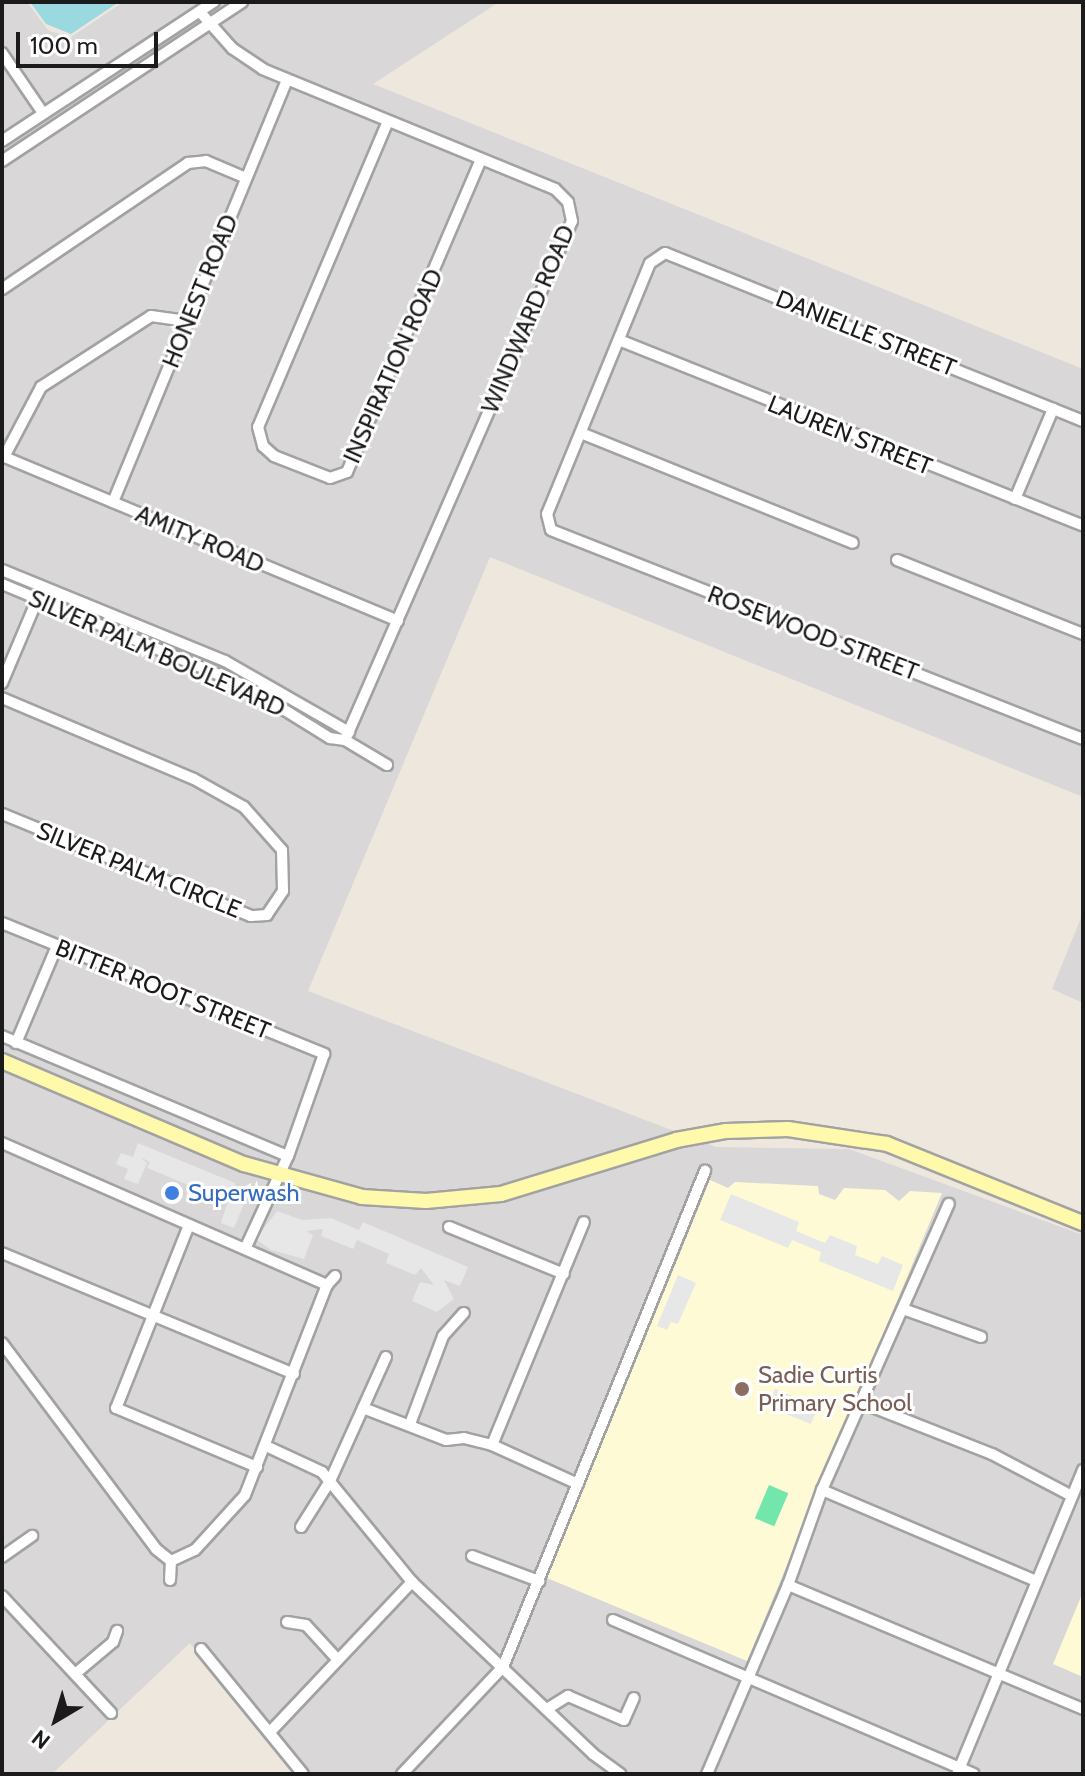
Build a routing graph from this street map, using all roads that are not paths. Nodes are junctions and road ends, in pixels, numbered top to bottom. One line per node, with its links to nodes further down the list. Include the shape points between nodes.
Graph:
1 (214, 2): 3 (street)
2 (242, 2): 4 (street)
3 (200, 12): 4 (street, WINDWARD ROAD); 7 (street)
4 (209, 24): 6 (street, WINDWARD ROAD, via 246,59); 11 (street)
5 (2, 53): 7 (street)
6 (287, 80): 8 (street, WINDWARD ROAD); 12 (street, HONEST ROAD)
7 (43, 113): 9 (street)
8 (388, 121): 10 (street, WINDWARD ROAD); 10 (street, INSPIRATION ROAD, via 258,427 263,446 274,456 330,478 347,472)
9 (2, 141)
10 (481, 159): 29 (street, WINDWARD ROAD, via 555,189 568,202 572,221)
11 (2, 161)
12 (246, 178): 13 (street, via 206,161 188,163); 14 (street, HONEST ROAD)
13 (2, 289)
14 (187, 321): 19 (street, via 151,316 41,387); 21 (street, HONEST ROAD)
15 (619, 340): 16 (street, DANIELLE STREET, via 650,263 665,253); 18 (street); 20 (street, LAUREN STREET)
16 (1053, 409): 17 (street, DANIELLE STREET); 20 (street)
17 (1083, 421)
18 (581, 433): 23 (street); 34 (street, ROSEWOOD STREET, via 547,523 551,530)
19 (3, 456): 21 (street, AMITY ROAD)
20 (1015, 499): 22 (street, LAUREN STREET)
21 (113, 502): 29 (street, AMITY ROAD)
22 (1083, 526)
23 (853, 543)
24 (897, 560): 30 (street)
25 (2, 570): 27 (street, SILVER PALM BOULEVARD)
26 (2, 584): 28 (street, SILVER PALM BOULEVARD)
27 (42, 586): 28 (street); 33 (street, SILVER PALM BOULEVARD, via 225,661)
28 (37, 599): 31 (street); 33 (street, SILVER PALM BOULEVARD, via 246,686 330,738)
29 (398, 621): 33 (street, WINDWARD ROAD)
30 (1083, 634)
31 (2, 683)
32 (2, 698): 36 (street, SILVER PALM CIRCLE, via 194,779 244,807 282,850 283,891 267,915 251,916)
33 (347, 736): 35 (street)
34 (1083, 739)
35 (387, 765)
36 (2, 814)
37 (2, 923): 38 (street, BITTER ROOT STREET)
38 (57, 946): 40 (street); 49 (street, BITTER ROOT STREET, via 324,1054)
39 (2, 1036): 40 (street)
40 (16, 1043): 41 (street)
41 (55, 1059): 43 (street); 44 (street)
42 (2, 1061): 44 (main road)
43 (95, 1076): 45 (street); 46 (street)
44 (48, 1080): 45 (main road)
45 (87, 1097): 47 (main road)
46 (153, 1100): 47 (street); 49 (street)
47 (145, 1122): 51 (main road)
48 (2, 1143): 55 (street)
49 (288, 1156): 51 (street)
50 (705, 1171): 77 (street)
51 (278, 1176): 54 (main road, via 362,1197 463,1198 555,1181 676,1140 726,1131 788,1129 887,1144); 57 (street)
52 (949, 1204): 62 (street)
53 (584, 1222): 59 (street)
54 (1083, 1223)
55 (189, 1225): 57 (street); 64 (street)
56 (449, 1227): 59 (street)
57 (245, 1249): 61 (street)
58 (2, 1253): 64 (street)
59 (564, 1274): 72 (street)
60 (335, 1276): 61 (street)
61 (327, 1285): 68 (street)
62 (903, 1309): 65 (street); 69 (street)
63 (464, 1313): 71 (street, via 443,1336)
64 (150, 1314): 68 (street); 74 (street, via 117,1411)
65 (981, 1337)
66 (2, 1343): 84 (street, via 156,1549)
67 (386, 1357): 70 (street)
68 (294, 1374): 73 (street)
69 (860, 1402): 78 (street); 79 (street, via 992,1454)
70 (363, 1408): 71 (street); 76 (street)
71 (410, 1424): 72 (street, via 446,1440)
72 (492, 1445): 77 (street)
73 (266, 1446): 74 (street); 76 (street, via 311,1464)
74 (257, 1467): 84 (street, via 240,1503 210,1536 186,1558)
75 (1083, 1470): 79 (street)
76 (330, 1481): 80 (street); 88 (street)
77 (578, 1484): 86 (street)
78 (822, 1490): 87 (street); 89 (street)
79 (1072, 1496): 87 (street)
80 (301, 1527)
81 (32, 1536): 83 (street)
82 (472, 1556): 86 (street)
83 (2, 1557)
84 (171, 1561): 85 (street)
85 (170, 1580)
86 (539, 1581): 96 (street)
87 (1036, 1581): 97 (street)
88 (412, 1582): 95 (street); 96 (street)
89 (788, 1585): 97 (street); 99 (street)
90 (2, 1596): 98 (street)
91 (613, 1620): 99 (street)
92 (287, 1622): 95 (street, via 306,1625)
93 (117, 1631): 98 (street, via 113,1642)
94 (201, 1649): 104 (street)
95 (338, 1660): 104 (street)
96 (503, 1667): 101 (street); 107 (street)
97 (999, 1673): 102 (street); 105 (street)
98 (75, 1674): 103 (street)
99 (749, 1678): 105 (street); 109 (street)
100 (634, 1698): 101 (street, via 624,1720 568,1696)
101 (547, 1709): 108 (street)
102 (1083, 1709)
103 (111, 1713)
104 (270, 1732): 106 (street)
105 (958, 1771): 110 (street)
106 (303, 1774)
107 (402, 1774)
108 (621, 1774)
109 (707, 1774)
110 (974, 1774)

